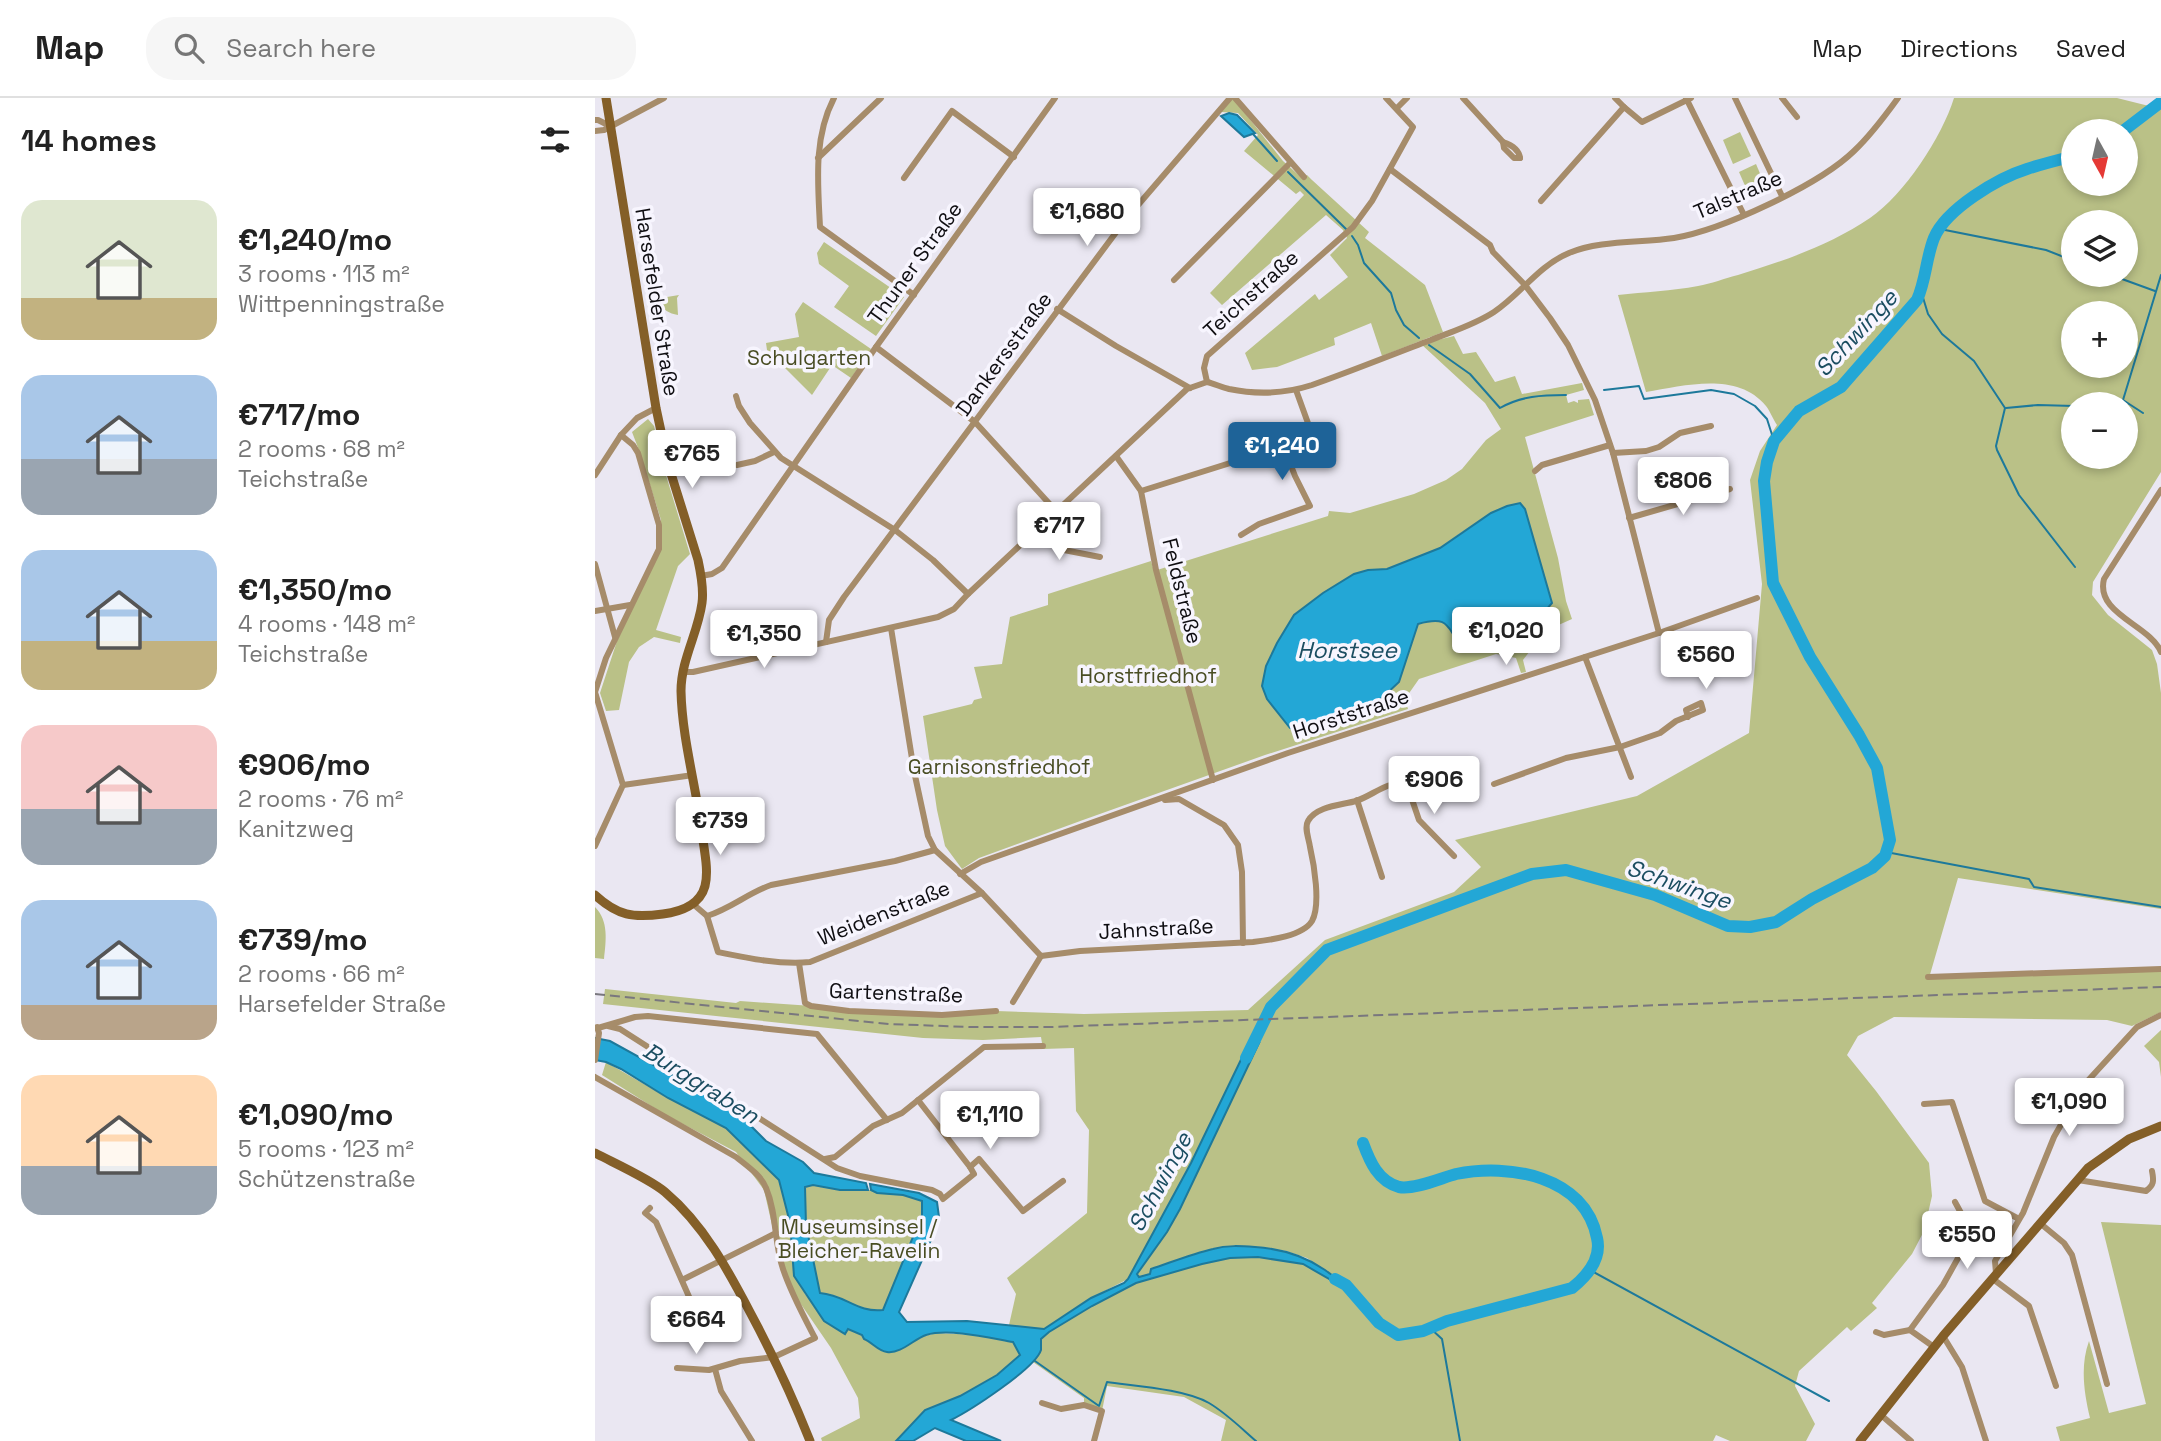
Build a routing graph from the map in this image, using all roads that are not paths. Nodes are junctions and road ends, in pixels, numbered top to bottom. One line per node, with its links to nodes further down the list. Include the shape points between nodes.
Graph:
1 (606, 98): 19 (main road, Harsefelder Straße)
2 (664, 98): 19 (street)
3 (834, 98): 23 (street, via 826,113)
4 (881, 98): 23 (street)
5 (1055, 98): 22 (street, Thuner Straße)
6 (1232, 98): 24 (street); 34 (street, Dankersstraße, via 1126,219)
7 (1386, 98): 16 (street)
8 (1407, 98): 16 (street)
9 (1463, 98): 21 (street)
10 (1615, 98): 15 (street)
11 (1735, 98): 28 (street)
12 (1782, 98): 17 (street)
13 (1898, 98): 28 (street, Talstraße, via 1854,152 1826,174)
14 (1688, 99): 15 (street, via 1643,122); 30 (street)
15 (1624, 107): 29 (street)
16 (1397, 108): 25 (street, Teichstraße, via 1413,127)
17 (1797, 117)
18 (595, 120): 19 (street)
19 (610, 126): 20 (street); 40 (main road, Harsefelder Straße)
20 (595, 131)
21 (1503, 142)
22 (1014, 157): 27 (street, via 952,111); 33 (street, Thuner Straße)
23 (818, 158): 33 (street, via 820,227)
24 (1290, 163): 26 (street); 31 (street)
25 (1389, 169): 32 (street, via 1490,245); 36 (street, Teichstraße, via 1353,227 1207,356)
26 (1304, 177)
27 (904, 178)
28 (1782, 196): 30 (street, Talstraße)
29 (1541, 201)
30 (1744, 215): 32 (street, Talstraße, via 1702,232 1571,252 1548,263)
31 (1174, 280)
32 (1525, 285): 38 (street, Talstraße, via 1467,327); 45 (street, via 1568,345 1595,400)
33 (914, 295): 35 (street, Thuner Straße)
34 (1057, 309): 37 (street); 41 (street, Dankersstraße)
35 (876, 347): 41 (street); 50 (street, Thuner Straße)
36 (1207, 382): 37 (street); 38 (street, Talstraße, via 1257,393)
37 (1190, 388): 48 (street)
38 (1296, 390): 44 (street, via 1313,437)
39 (736, 396): 46 (street, via 750,424)
40 (656, 408): 43 (street, via 637,418); 65 (main road, Harsefelder Straße)
41 (975, 422): 58 (street); 61 (street, Dankersstraße)
42 (1711, 426): 47 (street, via 1680,433 1646,451)
43 (621, 435): 52 (street); 68 (street, via 638,453 659,524 659,549)
44 (1283, 445): 55 (street); 62 (street, via 1310,506)
45 (1610, 445): 47 (street); 51 (street)
46 (774, 452): 49 (street); 50 (street)
47 (1613, 453): 59 (street)
48 (1116, 456): 55 (street, Feldstraße); 58 (street)
49 (737, 465)
50 (794, 465): 61 (street); 65 (street, Thuner Straße, via 722,568)
51 (1535, 471)
52 (595, 475)
53 (1730, 489): 59 (street)
54 (2161, 490): 56 (street)
55 (1141, 491): 83 (street, Feldstraße, via 1157,570)
56 (2153, 503): 57 (street); 75 (street, via 2101,587 2105,599)
57 (2161, 508)
58 (1056, 511): 60 (street)
59 (1629, 518): 72 (street)
60 (1042, 525): 63 (street, via 1068,530 1064,550); 66 (street)
61 (895, 530): 66 (street); 74 (street, Dankersstraße, via 829,620)
62 (1241, 535)
63 (1100, 557)
64 (595, 564): 69 (street)
65 (701, 576): 77 (main road, Harsefelder Straße, via 702,605)
66 (968, 594): 71 (street, via 938,617)
67 (1758, 598): 72 (street, Horststraße)
68 (630, 605): 69 (street); 73 (street)
69 (608, 608): 70 (street); 73 (street)
70 (595, 611)
71 (891, 628): 74 (street); 90 (street, via 914,771)
72 (1659, 633): 76 (street, Horststraße)
73 (616, 639): 86 (street, via 595,692)
74 (826, 642): 77 (street)
75 (2161, 652)
76 (1585, 657): 79 (street); 83 (street, Horststraße)
77 (683, 672): 81 (main road, Harsefelder Straße, via 683,715)
78 (1688, 717): 79 (street)
79 (1620, 747): 82 (street); 85 (street, via 1566,758)
80 (1431, 773): 84 (street)
81 (693, 775): 86 (street); 96 (main road, Harsefelder Straße, via 706,862 704,888)
82 (1631, 777)
83 (1213, 780): 88 (street, Horststraße)
84 (1406, 782): 87 (street); 91 (street, via 1419,820)
85 (1494, 784)
86 (623, 785): 89 (street)
87 (1357, 800): 93 (street); 98 (street, Jahnstraße, via 1314,814 1307,822 1316,892 1313,920 1300,931 1273,940)
88 (1153, 802): 92 (street, Horststraße, via 981,862); 98 (street, via 1179,799 1224,824 1237,845 1242,872)
89 (595, 846)
90 (935, 850): 92 (street); 97 (street, via 771,885)
91 (1454, 856)
92 (961, 874): 94 (street)
93 (1382, 877)
94 (982, 893): 99 (street); 100 (street, Weidenstraße)
95 (595, 895): 96 (main road, via 619,913 639,917 675,913)
96 (693, 904): 97 (street)
97 (707, 916): 100 (street, via 719,952)
98 (1243, 943): 99 (street, Jahnstraße)
99 (1041, 956): 103 (street)
100 (799, 963): 104 (street, Gartenstraße, via 805,1003 811,1006 942,1015)
101 (2161, 969): 102 (street)
102 (1929, 977)
103 (1013, 1002)
104 (996, 1012)
105 (2161, 1015): 123 (street, via 2137,1027 2084,1086 2054,1137)
106 (608, 1026): 107 (street); 113 (street, via 648,1016 817,1034); 116 (street, via 620,1028)
107 (597, 1030): 109 (street)
108 (1042, 1046): 111 (street, via 984,1047)
109 (595, 1060)
110 (595, 1077): 125 (street, via 755,1172 766,1187)
111 (918, 1100): 113 (street); 117 (street)
112 (1923, 1104): 123 (street, via 1952,1102 1985,1200)
113 (887, 1120): 116 (street, via 835,1157)
114 (2161, 1126): 119 (main road, via 2129,1139)
115 (595, 1153): 126 (main road, via 663,1190 693,1219)
116 (825, 1159): 117 (street, via 860,1176 932,1190 943,1199 974,1174)
117 (970, 1167): 120 (street, via 979,1159 1023,1211)
118 (2152, 1171): 119 (street, via 2154,1180 2146,1191)
119 (2078, 1180): 124 (main road)
120 (1063, 1181)
121 (1955, 1202): 130 (street, via 1966,1224 1967,1242)
122 (650, 1208): 128 (street, via 645,1213 656,1222)
123 (2019, 1219): 127 (street, via 1995,1261)
124 (2041, 1224): 127 (main road); 137 (street, via 2072,1255)
125 (776, 1233): 126 (street); 134 (street, via 782,1267 815,1338)
126 (722, 1259): 128 (street); 134 (main road)
127 (1995, 1277): 132 (main road); 138 (street, via 2029,1306)
128 (682, 1280): 129 (street)
129 (699, 1323)
130 (1910, 1330): 131 (street); 133 (street)
131 (1876, 1332)
132 (1943, 1336): 133 (main road); 146 (street, via 1962,1367)
133 (1934, 1347): 140 (main road)
134 (774, 1357): 136 (street); 142 (main road)
135 (677, 1368): 136 (street)
136 (715, 1369): 141 (street, via 721,1391)
137 (2107, 1384)
138 (2056, 1386)
139 (1042, 1403): 143 (street, via 1061,1409 1084,1405 1102,1411)
140 (1881, 1415): 144 (main road); 145 (street)
141 (752, 1441)
142 (810, 1441)
143 (1094, 1441)
144 (1860, 1441)
145 (1911, 1441)
146 (1986, 1441)

